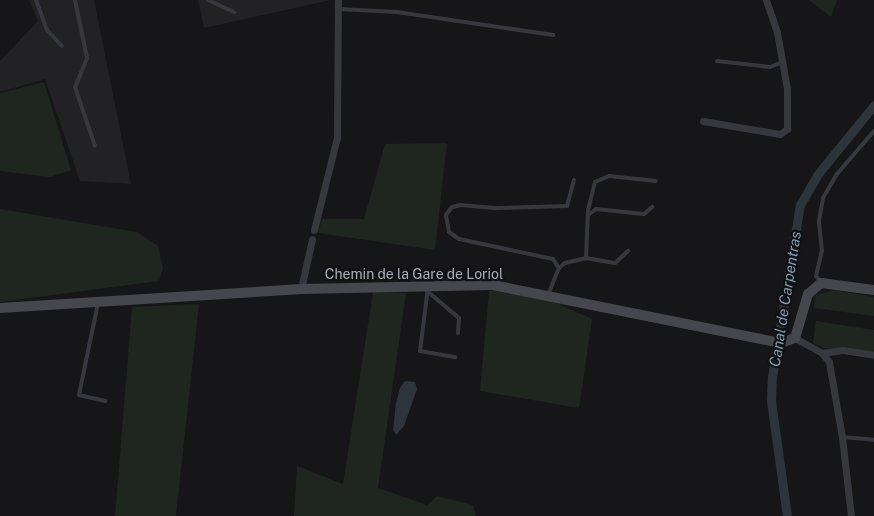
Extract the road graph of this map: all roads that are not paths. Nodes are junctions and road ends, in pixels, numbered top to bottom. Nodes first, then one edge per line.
1 (36, 0) edge
2 (75, 0) edge
3 (208, 0) edge
4 (338, 0) edge
5 (766, 0) edge
6 (338, 9) junction
7 (234, 12) dead end
8 (554, 35) dead end
9 (62, 46) dead end
10 (717, 61) dead end
11 (783, 62) junction
12 (703, 121) dead end
13 (874, 131) edge
14 (94, 146) dead end
15 (574, 180) dead end
16 (656, 181) dead end
17 (652, 207) dead end
18 (588, 215) junction
19 (314, 230) dead end
20 (312, 239) dead end
21 (628, 251) dead end
22 (586, 258) junction
23 (559, 268) junction
24 (820, 283) junction
25 (301, 289) junction
26 (427, 289) junction
27 (874, 290) edge
28 (548, 295) junction
29 (98, 303) junction
30 (0, 308) edge
31 (458, 333) dead end
32 (795, 338) junction
33 (822, 353) junction
34 (874, 355) edge
35 (455, 357) dead end
36 (105, 401) dead end
37 (842, 437) junction
38 (874, 440) edge
39 (851, 516) edge

1 - 9 lane
2 - 14 lane
3 - 7 lane
4 - 6 street
5 - 11 street
6 - 8 lane
6 - 19 street
10 - 11 lane
11 - 12 street
13 - 24 lane
15 - 23 lane
16 - 18 lane
17 - 18 lane
18 - 22 lane
20 - 25 street
21 - 22 lane
22 - 23 lane
23 - 28 lane
24 - 27 street
24 - 32 street
25 - 26 street, Chemin de la Gare de Loriol
25 - 29 street, Chemin de la Gare de Loriol
26 - 28 street, Chemin de la Gare de Loriol
26 - 31 lane
26 - 35 lane
28 - 32 street, Chemin de la Gare de Loriol
29 - 30 street, Chemin de la Gare de Loriol
29 - 36 lane
32 - 33 street
33 - 34 street
33 - 37 street
37 - 38 lane
37 - 39 street

